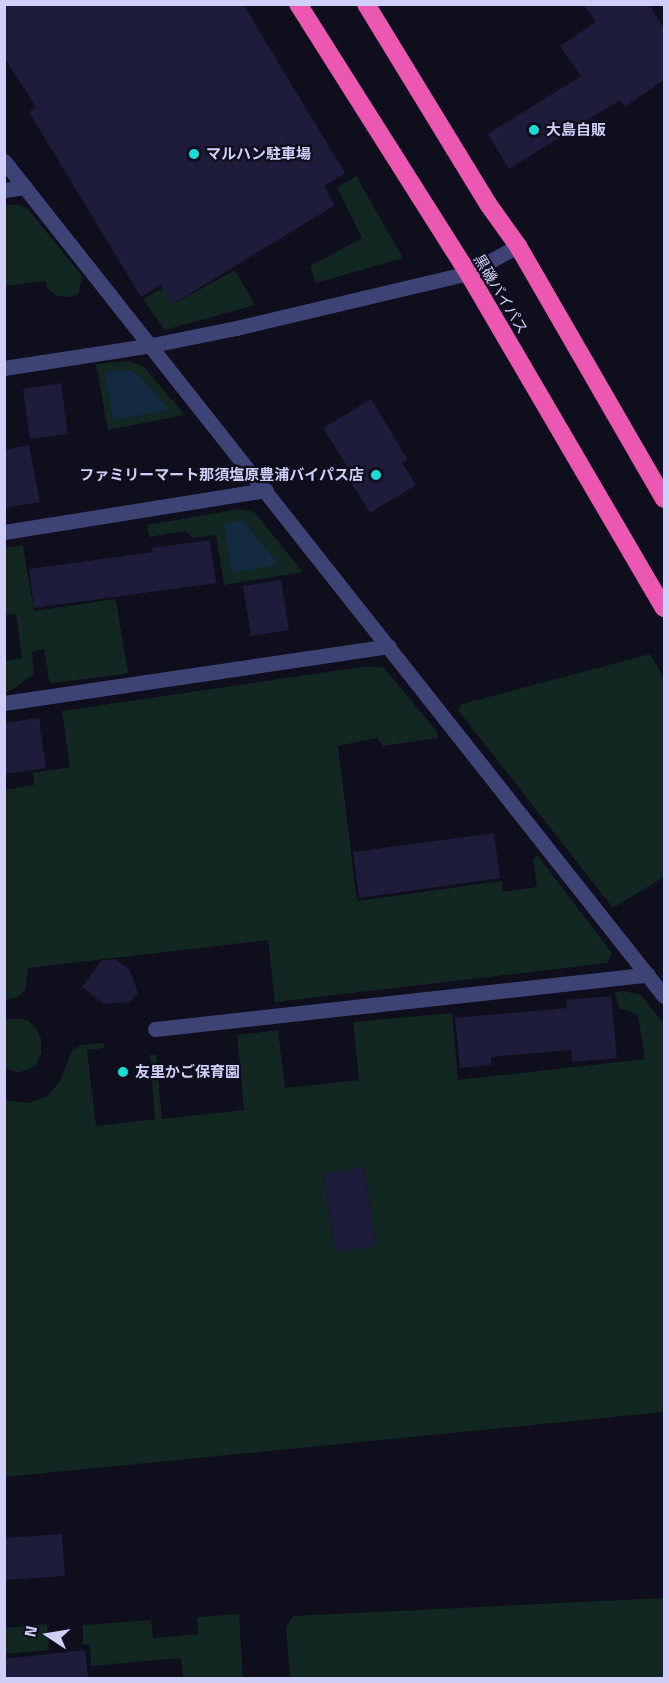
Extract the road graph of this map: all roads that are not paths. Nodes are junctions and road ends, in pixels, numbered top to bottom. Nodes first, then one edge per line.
1 (298, 4) edge
2 (366, 4) edge
3 (4, 161) edge
4 (25, 187) junction
5 (4, 190) edge
6 (518, 246) junction
7 (468, 273) junction
8 (152, 345) junction
9 (4, 368) edge
10 (267, 490) junction
11 (664, 500) edge
12 (4, 532) edge
13 (664, 608) edge
14 (389, 646) junction
15 (4, 703) edge
16 (648, 975) junction
17 (664, 996) edge
18 (155, 1029) dead end

1 - 7 highway, 黒磯バイパス
2 - 6 highway
3 - 4 street
4 - 5 street
4 - 8 street
6 - 7 street
6 - 11 highway
7 - 8 street
7 - 13 highway, 黒磯バイパス
8 - 9 street
8 - 10 street
10 - 12 street
10 - 14 street
14 - 15 street
14 - 16 street
16 - 17 street
16 - 18 street

